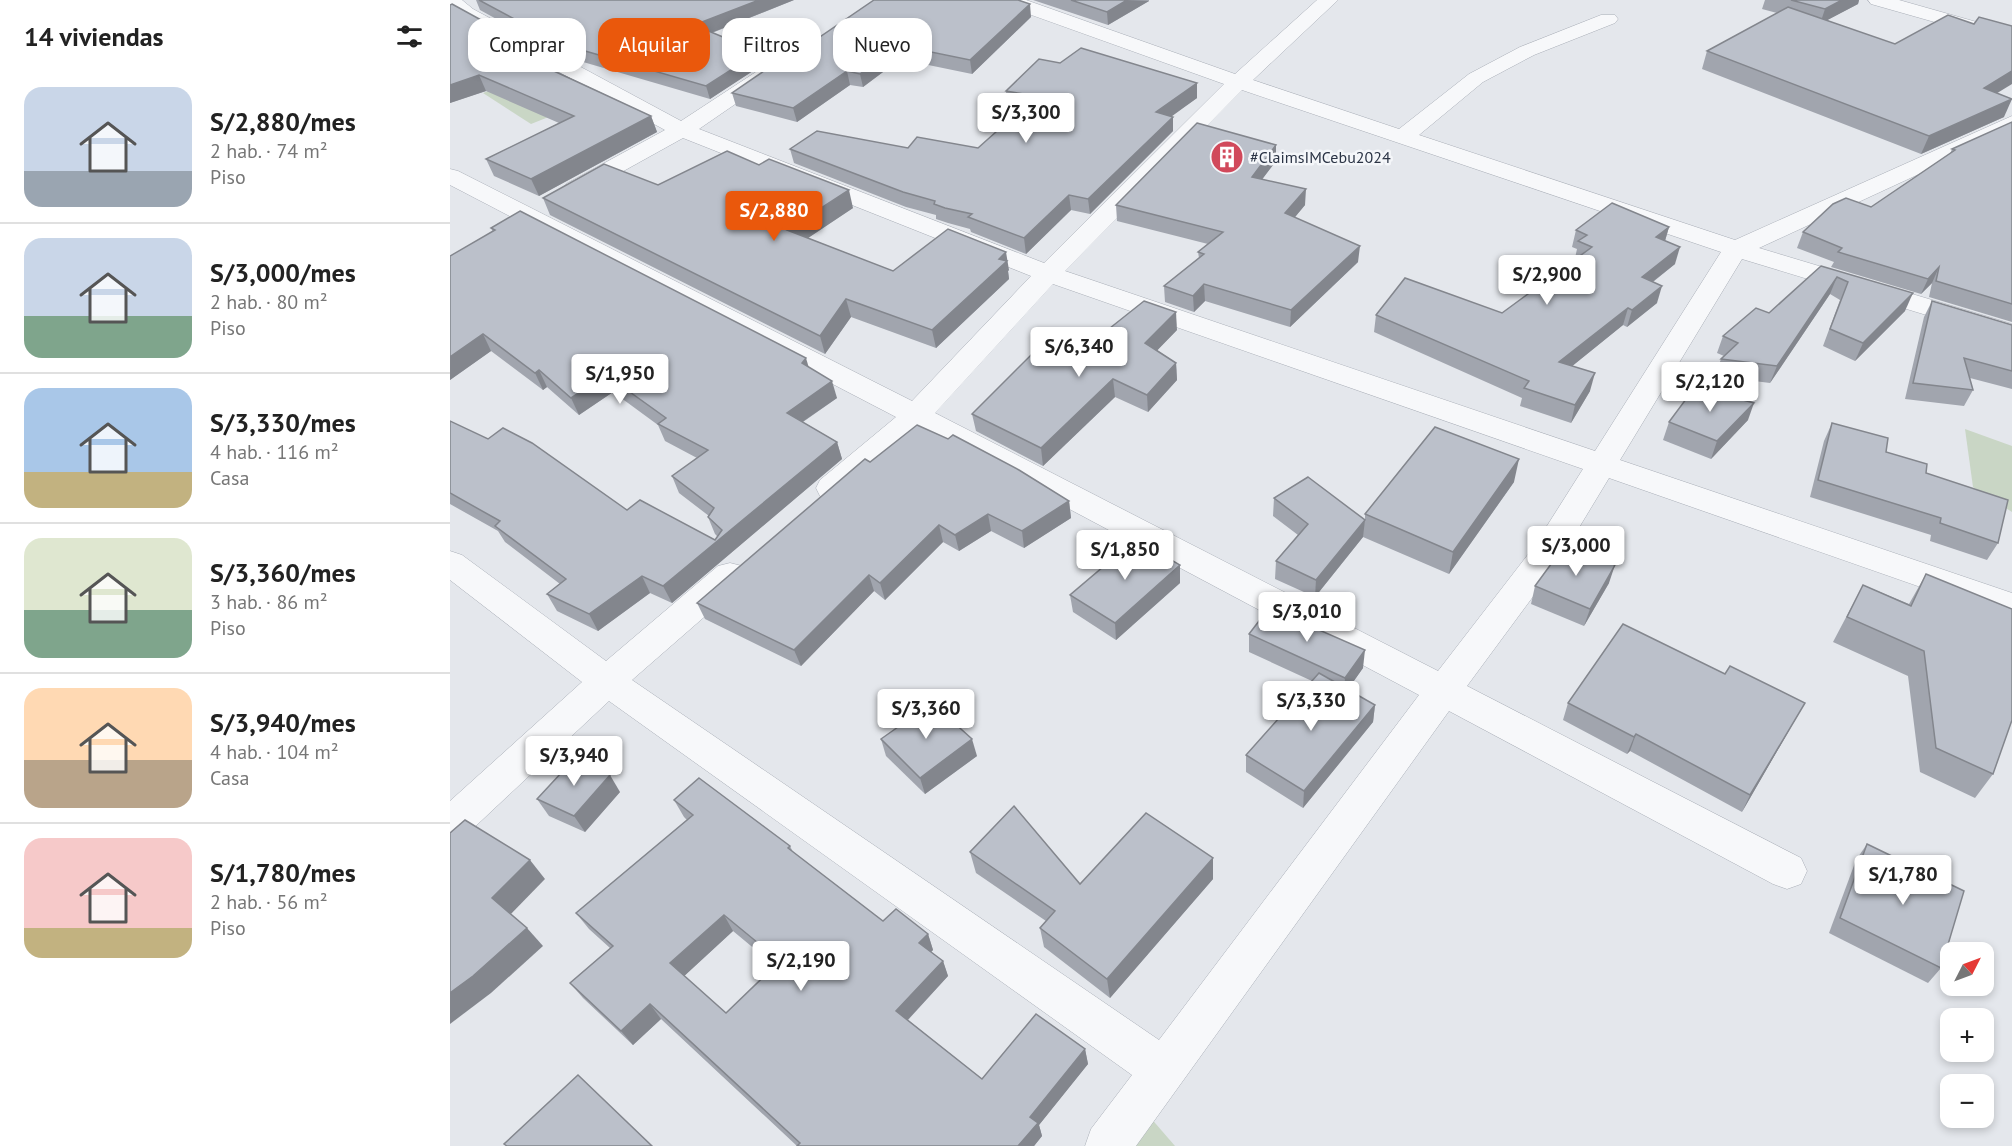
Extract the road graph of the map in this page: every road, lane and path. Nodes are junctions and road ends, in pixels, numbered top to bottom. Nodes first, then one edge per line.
1 (1008, 0) edge
2 (1328, 0) edge
3 (1878, 0) edge
4 (463, 9) edge
5 (1608, 19) dead end
6 (2012, 38) edge
7 (770, 72) edge
8 (1238, 82) junction
9 (2012, 123) edge
10 (682, 130) junction
11 (1403, 137) junction
12 (450, 176) edge
13 (518, 220) junction
14 (1736, 249) junction
15 (1048, 274) junction
16 (2012, 333) edge
17 (916, 415) junction
18 (1600, 465) junction
19 (810, 506) edge
20 (748, 560) edge
21 (450, 563) edge
22 (2012, 606) edge
23 (607, 681) junction
24 (1443, 691) junction
25 (450, 825) edge
26 (1787, 871) dead end
27 (1163, 1070) junction
28 (1108, 1146) edge

1 - 8 street
2 - 8 street
3 - 6 street
4 - 10 street
5 - 11 street
7 - 10 street
8 - 11 street
8 - 15 street
9 - 14 street
10 - 13 street
10 - 15 street
11 - 14 street
12 - 13 street
13 - 17 street
14 - 16 street
14 - 18 street
15 - 17 street
15 - 18 street
17 - 19 street
17 - 24 street
18 - 22 street
18 - 24 street
20 - 23 street
21 - 23 street
23 - 25 street
23 - 27 street
24 - 26 street
24 - 27 street
27 - 28 street

